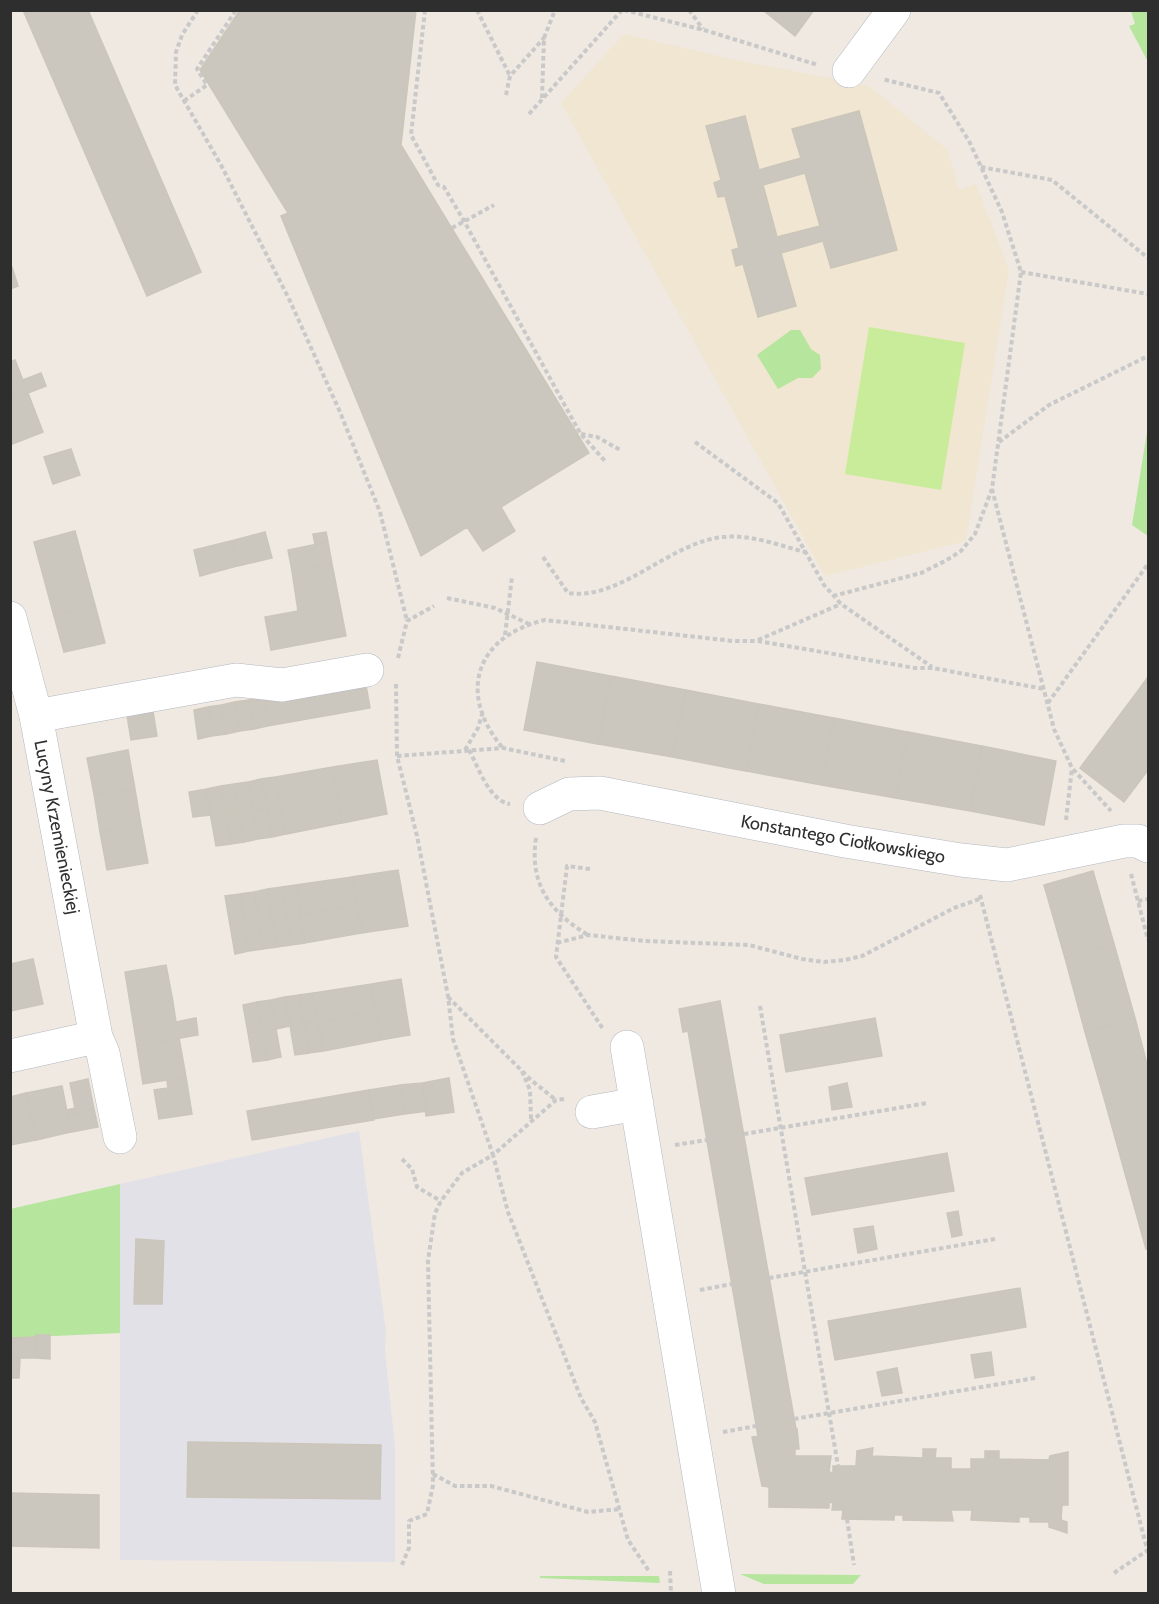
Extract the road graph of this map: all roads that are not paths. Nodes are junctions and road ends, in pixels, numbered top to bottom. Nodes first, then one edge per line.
1 (894, 10) edge
2 (831, 64) road end
3 (10, 618) edge
4 (381, 668) road end
5 (36, 716) junction
6 (540, 808) dead end
7 (1139, 859) edge
8 (96, 1037) junction
9 (627, 1047) road end
10 (10, 1056) edge
11 (637, 1104) junction
12 (592, 1112) dead end
13 (120, 1137) dead end
14 (719, 1593) edge

1 - 2 street
3 - 5 street, Lucyny Krzemienieckiej
4 - 5 street
5 - 8 street, Lucyny Krzemienieckiej
6 - 7 street, Konstantego Ciołkowskiego
8 - 10 street
8 - 13 street, Lucyny Krzemienieckiej
9 - 11 street
11 - 12 street
11 - 14 street

